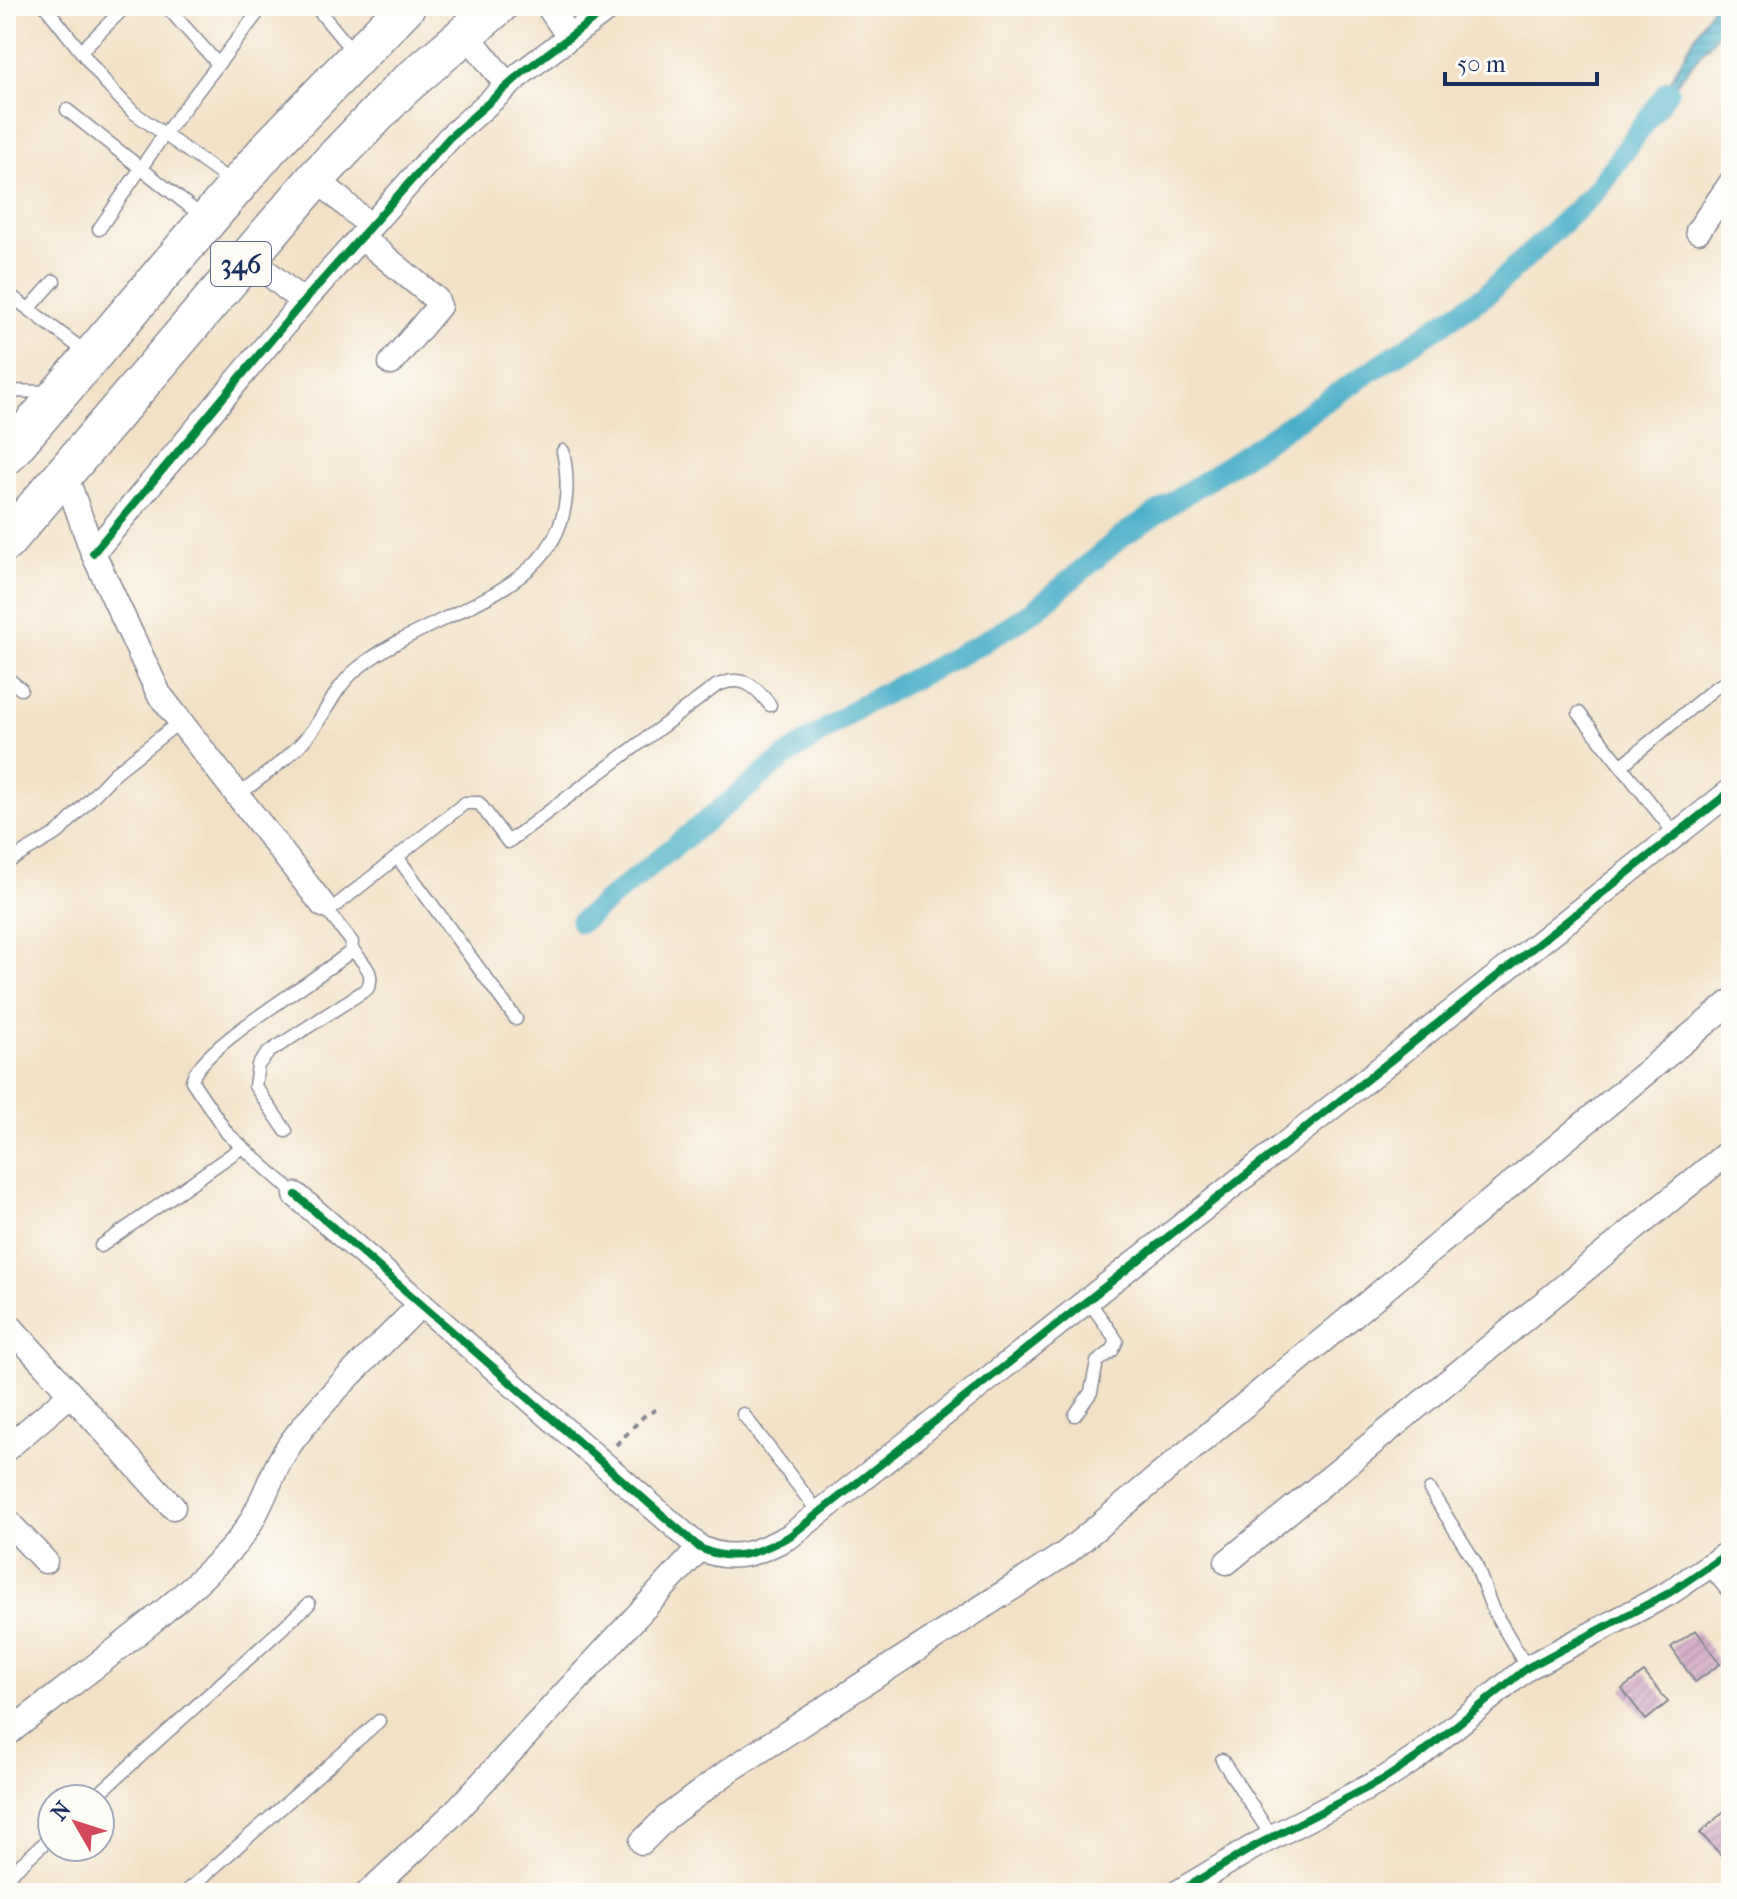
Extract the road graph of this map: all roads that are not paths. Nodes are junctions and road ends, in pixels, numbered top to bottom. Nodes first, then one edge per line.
1 (45, 6) edge
2 (126, 6) edge
3 (166, 6) edge
4 (263, 6) edge
5 (315, 6) edge
6 (406, 6) edge
7 (498, 6) edge
8 (548, 6) edge
9 (611, 6) edge
10 (465, 32) junction
11 (569, 37) junction
12 (81, 51) junction
13 (356, 55) junction
14 (218, 64) junction
15 (507, 85) junction
16 (67, 110) dead end
17 (163, 136) junction
18 (142, 167) junction
19 (316, 178) junction
20 (1731, 183) edge
21 (236, 185) junction
22 (206, 219) junction
23 (99, 229) dead end
24 (365, 231) junction
25 (1698, 231) dead end
26 (248, 256) junction
27 (54, 281) dead end
28 (6, 292) edge
29 (303, 302) junction
30 (29, 309) junction
31 (90, 355) junction
32 (391, 363) dead end
33 (6, 391) edge
34 (59, 392) junction
35 (563, 451) dead end
36 (6, 456) edge
37 (64, 471) junction
38 (6, 542) edge
39 (93, 553) junction
40 (6, 677) edge
41 (1731, 684) edge
42 (21, 689) dead end
43 (770, 705) dead end
44 (1579, 713) dead end
45 (178, 723) junction
46 (1621, 766) junction
47 (1731, 791) edge
48 (236, 797) junction
49 (1676, 835) junction
50 (398, 858) junction
51 (6, 863) edge
52 (326, 909) junction
53 (352, 949) junction
54 (1731, 1002) edge
55 (516, 1019) dead end
56 (286, 1131) dead end
57 (241, 1148) junction
58 (1731, 1150) edge
59 (296, 1195) joint
60 (101, 1246) dead end
61 (1088, 1300) junction
62 (421, 1304) junction
63 (6, 1322) edge
64 (71, 1394) junction
65 (743, 1414) dead end
66 (1075, 1415) dead end
67 (6, 1449) edge
68 (1430, 1490) dead end
69 (173, 1507) dead end
70 (819, 1513) junction
71 (6, 1520) edge
72 (700, 1548) junction
73 (1722, 1557) edge
74 (45, 1561) dead end
75 (1227, 1562) dead end
76 (1731, 1586) edge
77 (309, 1604) dead end
78 (1527, 1668) junction
79 (379, 1721) dead end
80 (6, 1735) edge
81 (1222, 1760) dead end
82 (111, 1783) edge
83 (1272, 1837) junction
84 (642, 1842) dead end
85 (36, 1851) edge
86 (6, 1878) edge
87 (185, 1893) edge
88 (368, 1893) edge
89 (1177, 1893) edge

1 - 12 lane
2 - 12 lane
3 - 14 lane
4 - 14 lane
5 - 13 lane
6 - 13 main road, 346
7 - 10 main road, 346
8 - 11 street
9 - 11 street
10 - 15 street
10 - 19 main road, 346
11 - 15 street
12 - 17 lane
13 - 21 main road, 346
14 - 17 lane
15 - 24 street
16 - 18 lane
17 - 18 lane
17 - 21 lane
18 - 22 lane
18 - 23 lane
19 - 24 street
19 - 26 main road, 346
20 - 25 street
21 - 22 main road, 346
22 - 31 main road, 346
24 - 29 street
24 - 32 street
26 - 29 street
26 - 37 main road, 346
27 - 30 lane
28 - 30 lane
29 - 39 street
30 - 31 lane
31 - 34 main road, 346
33 - 34 lane
34 - 36 main road, 346
35 - 48 lane
37 - 38 main road, 346
37 - 39 street
39 - 45 street
40 - 42 lane
41 - 46 lane
43 - 50 lane
44 - 46 lane
45 - 48 street
45 - 51 lane
46 - 49 lane
47 - 49 street
48 - 52 street
49 - 61 street
50 - 52 lane
50 - 55 lane
52 - 53 lane
53 - 56 lane
53 - 57 lane
54 - 84 street
57 - 59 lane
57 - 60 lane
58 - 75 street
59 - 62 street
61 - 66 lane
61 - 70 street
62 - 72 street
62 - 80 street
63 - 64 street
64 - 67 street
64 - 69 street
65 - 70 lane
68 - 78 lane
70 - 72 street
71 - 74 street
72 - 88 street
73 - 76 street
73 - 78 street
77 - 82 lane
78 - 83 street
79 - 87 lane
81 - 83 lane
83 - 89 street
85 - 86 lane

